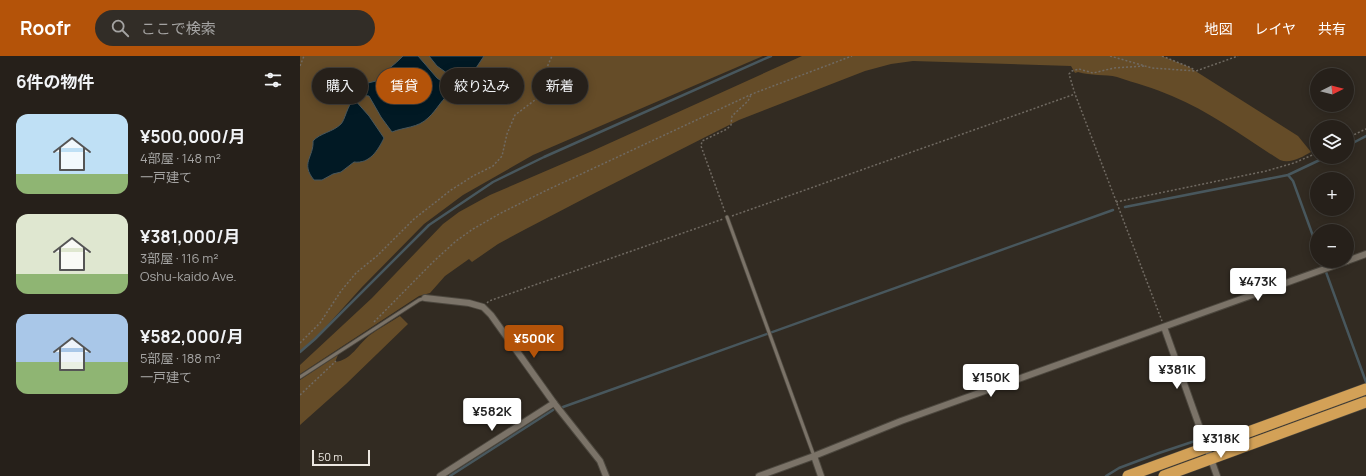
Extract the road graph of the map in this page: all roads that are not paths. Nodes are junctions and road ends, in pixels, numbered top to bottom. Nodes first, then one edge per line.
1 (727, 217) road end
2 (1366, 254) edge
3 (1354, 258) edge
4 (1328, 268) edge
5 (425, 298) joint
6 (1164, 327) junction
7 (300, 377) edge
8 (1366, 389) edge
9 (1366, 402) edge
10 (554, 403) junction
11 (1207, 447) junction
12 (814, 456) junction
13 (1211, 459) junction
14 (440, 476) edge
15 (606, 476) edge
16 (759, 476) edge
17 (820, 476) edge
18 (1128, 476) edge
19 (1164, 476) edge
20 (1217, 476) edge

1 - 12 lane
2 - 3 street
4 - 6 street
5 - 7 lane
5 - 10 street
6 - 11 street
6 - 12 street
8 - 11 highway
9 - 13 highway
10 - 14 street
10 - 15 street
11 - 13 street
11 - 18 highway
12 - 16 street
12 - 17 street
13 - 19 highway
13 - 20 street

